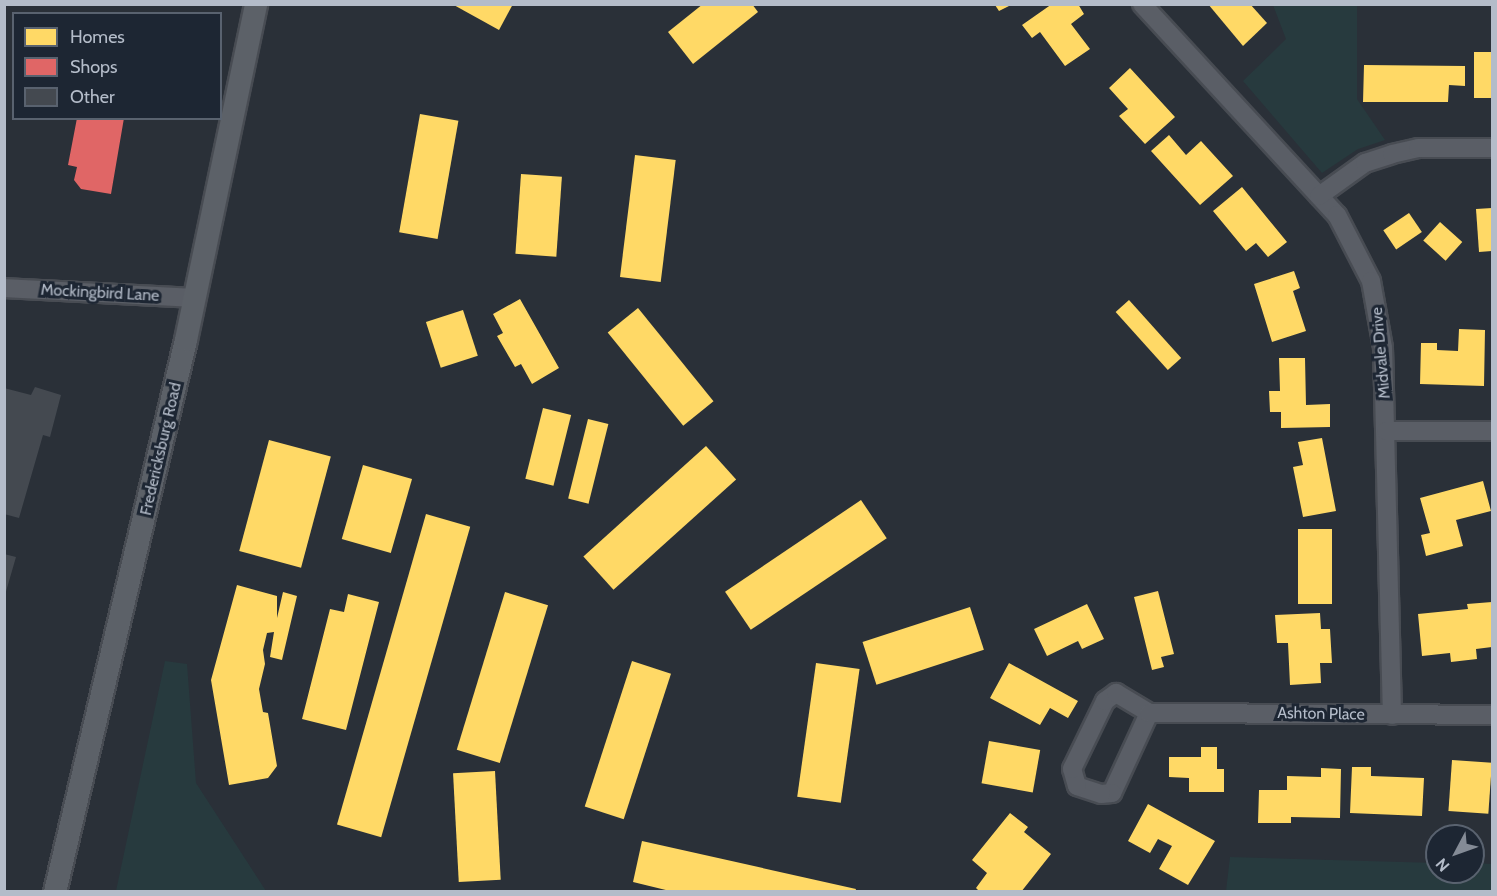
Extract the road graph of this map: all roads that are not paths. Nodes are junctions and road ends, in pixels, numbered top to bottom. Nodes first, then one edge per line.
1 (256, 4) edge
2 (1142, 4) edge
3 (1492, 148) edge
4 (1319, 196) junction
5 (4, 288) edge
6 (196, 298) junction
7 (1386, 431) junction
8 (1492, 431) edge
9 (1149, 712) junction
10 (1392, 715) junction
11 (1492, 715) edge
12 (55, 891) edge

1 - 6 main road, Fredericksburg Road
2 - 4 street, Midvale Drive
3 - 4 street
4 - 7 street, Midvale Drive
5 - 6 street, Mockingbird Lane
6 - 12 main road, Fredericksburg Road
7 - 8 street
7 - 10 street, Midvale Drive
9 - 9 street
9 - 10 street, Ashton Place
10 - 11 street, Ashton Place

